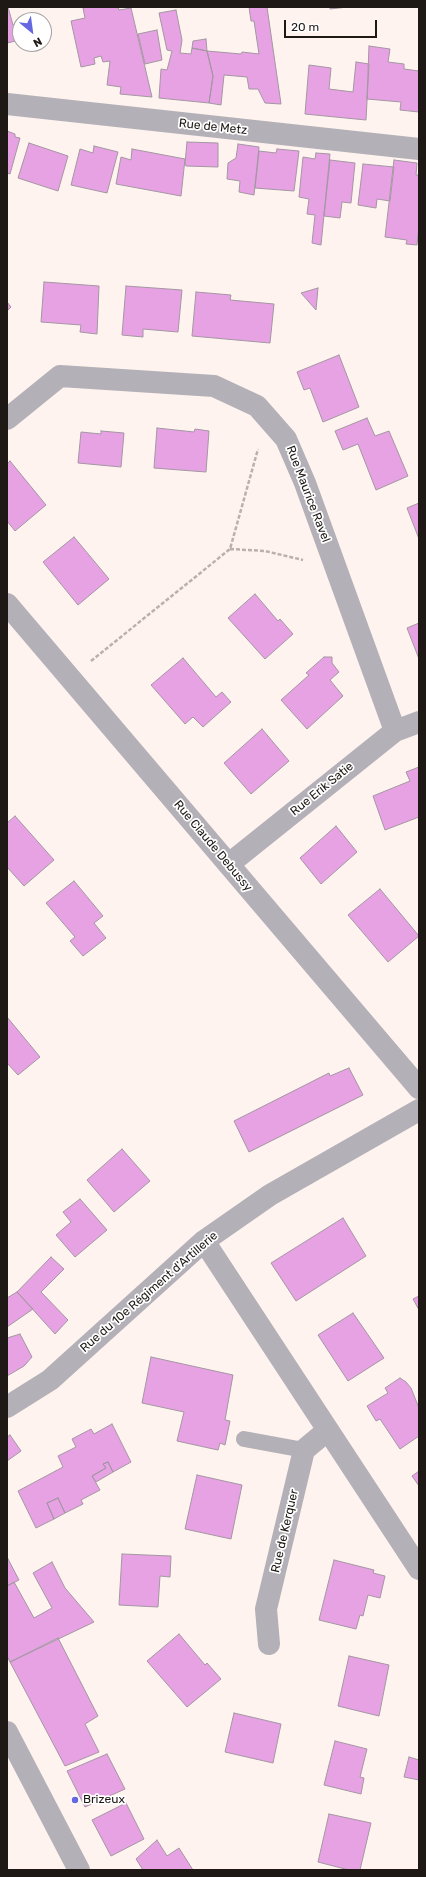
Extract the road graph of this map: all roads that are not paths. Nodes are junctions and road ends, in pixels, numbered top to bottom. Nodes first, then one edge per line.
1 (7, 104) edge
2 (419, 148) edge
3 (7, 419) edge
4 (7, 604) edge
5 (419, 722) edge
6 (395, 731) junction
7 (228, 864) junction
8 (419, 1088) edge
9 (419, 1110) edge
10 (204, 1242) junction
11 (7, 1407) edge
12 (328, 1430) junction
13 (244, 1439) dead end
14 (304, 1450) junction
15 (419, 1569) edge
16 (269, 1644) dead end
17 (7, 1732) edge
18 (79, 1870) edge

1 - 2 street, Rue de Metz
3 - 6 street, Rue Maurice Ravel
4 - 7 street, Rue Claude Debussy
5 - 6 street, Rue Erik Satie
6 - 7 street, Rue Erik Satie
7 - 8 street, Rue Claude Debussy
9 - 10 street, Rue du 10e Régiment d'Artillerie
10 - 11 street, Rue du 10e Régiment d'Artillerie
10 - 12 street
12 - 14 street
12 - 15 street
13 - 14 lane
14 - 16 street, Rue de Kerquer
17 - 18 street

